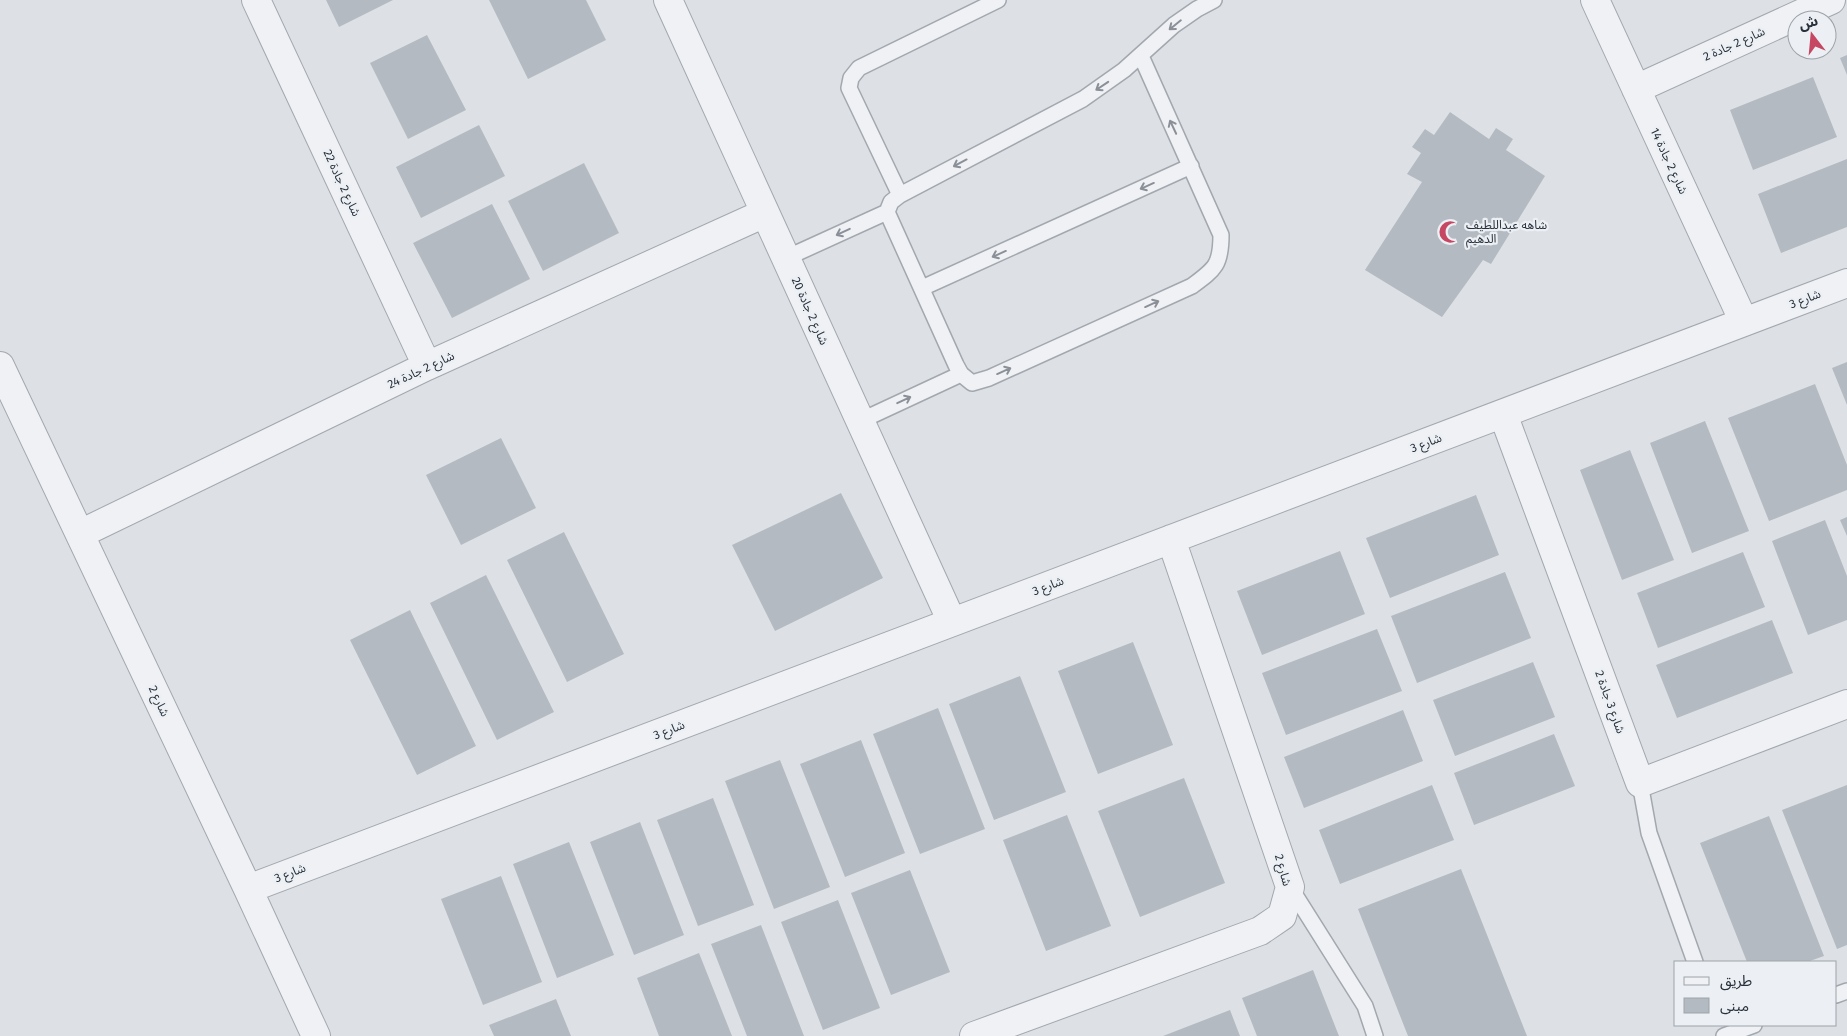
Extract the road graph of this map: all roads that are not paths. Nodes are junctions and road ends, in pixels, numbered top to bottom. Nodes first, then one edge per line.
1 (256, 0) edge
2 (668, 0) edge
3 (998, 0) edge
4 (1214, 0) edge
5 (1595, 0) edge
6 (1832, 0) edge
7 (1141, 56) junction
8 (1636, 89) junction
9 (1191, 166) junction
10 (900, 195) junction
11 (887, 212) junction
12 (765, 213) junction
13 (786, 258) junction
14 (1847, 283) edge
15 (922, 288) junction
16 (1744, 322) junction
17 (0, 366) edge
18 (427, 366) junction
19 (961, 374) junction
20 (1503, 414) junction
21 (860, 421) junction
22 (80, 534) junction
23 (1171, 539) junction
24 (952, 622) junction
25 (1847, 704) edge
26 (1640, 783) junction
27 (1290, 887) junction
28 (248, 889) junction
29 (1695, 961) edge
30 (1751, 1026) edge
31 (316, 1036) edge
32 (974, 1036) edge
33 (1375, 1036) edge
34 (1722, 1036) edge

1 - 18 street, شارع 2 جادة 22
2 - 12 street, شارع 2 جادة 20
3 - 10 lane
4 -> 7 lane
5 - 8 street, شارع 2 جادة 14
6 - 8 street, شارع 2 جادة 2
9 -> 7 lane
7 -> 10 lane
8 - 16 street, شارع 2 جادة 14
9 -> 15 lane
19 -> 9 lane
10 - 11 lane
11 -> 13 lane
11 - 15 lane
12 - 13 street, شارع 2 جادة 20
12 - 18 street, شارع 2 جادة 24
13 - 21 street, شارع 2 جادة 20
14 - 16 street, شارع 3
15 - 19 lane
16 - 20 street, شارع 3
17 - 22 street, شارع 2
18 - 22 street, شارع 2 جادة 24
21 -> 19 lane
20 - 23 street, شارع 3
20 - 26 street, شارع 3 جادة 2
21 - 24 street, شارع 2 جادة 20
22 - 28 street, شارع 2
23 - 24 street, شارع 3
23 - 27 street, شارع 2
24 - 28 street, شارع 3
25 - 26 street
26 - 29 lane
27 - 32 street, شارع 2
27 - 33 lane
28 - 31 street, شارع 2
30 - 34 lane

